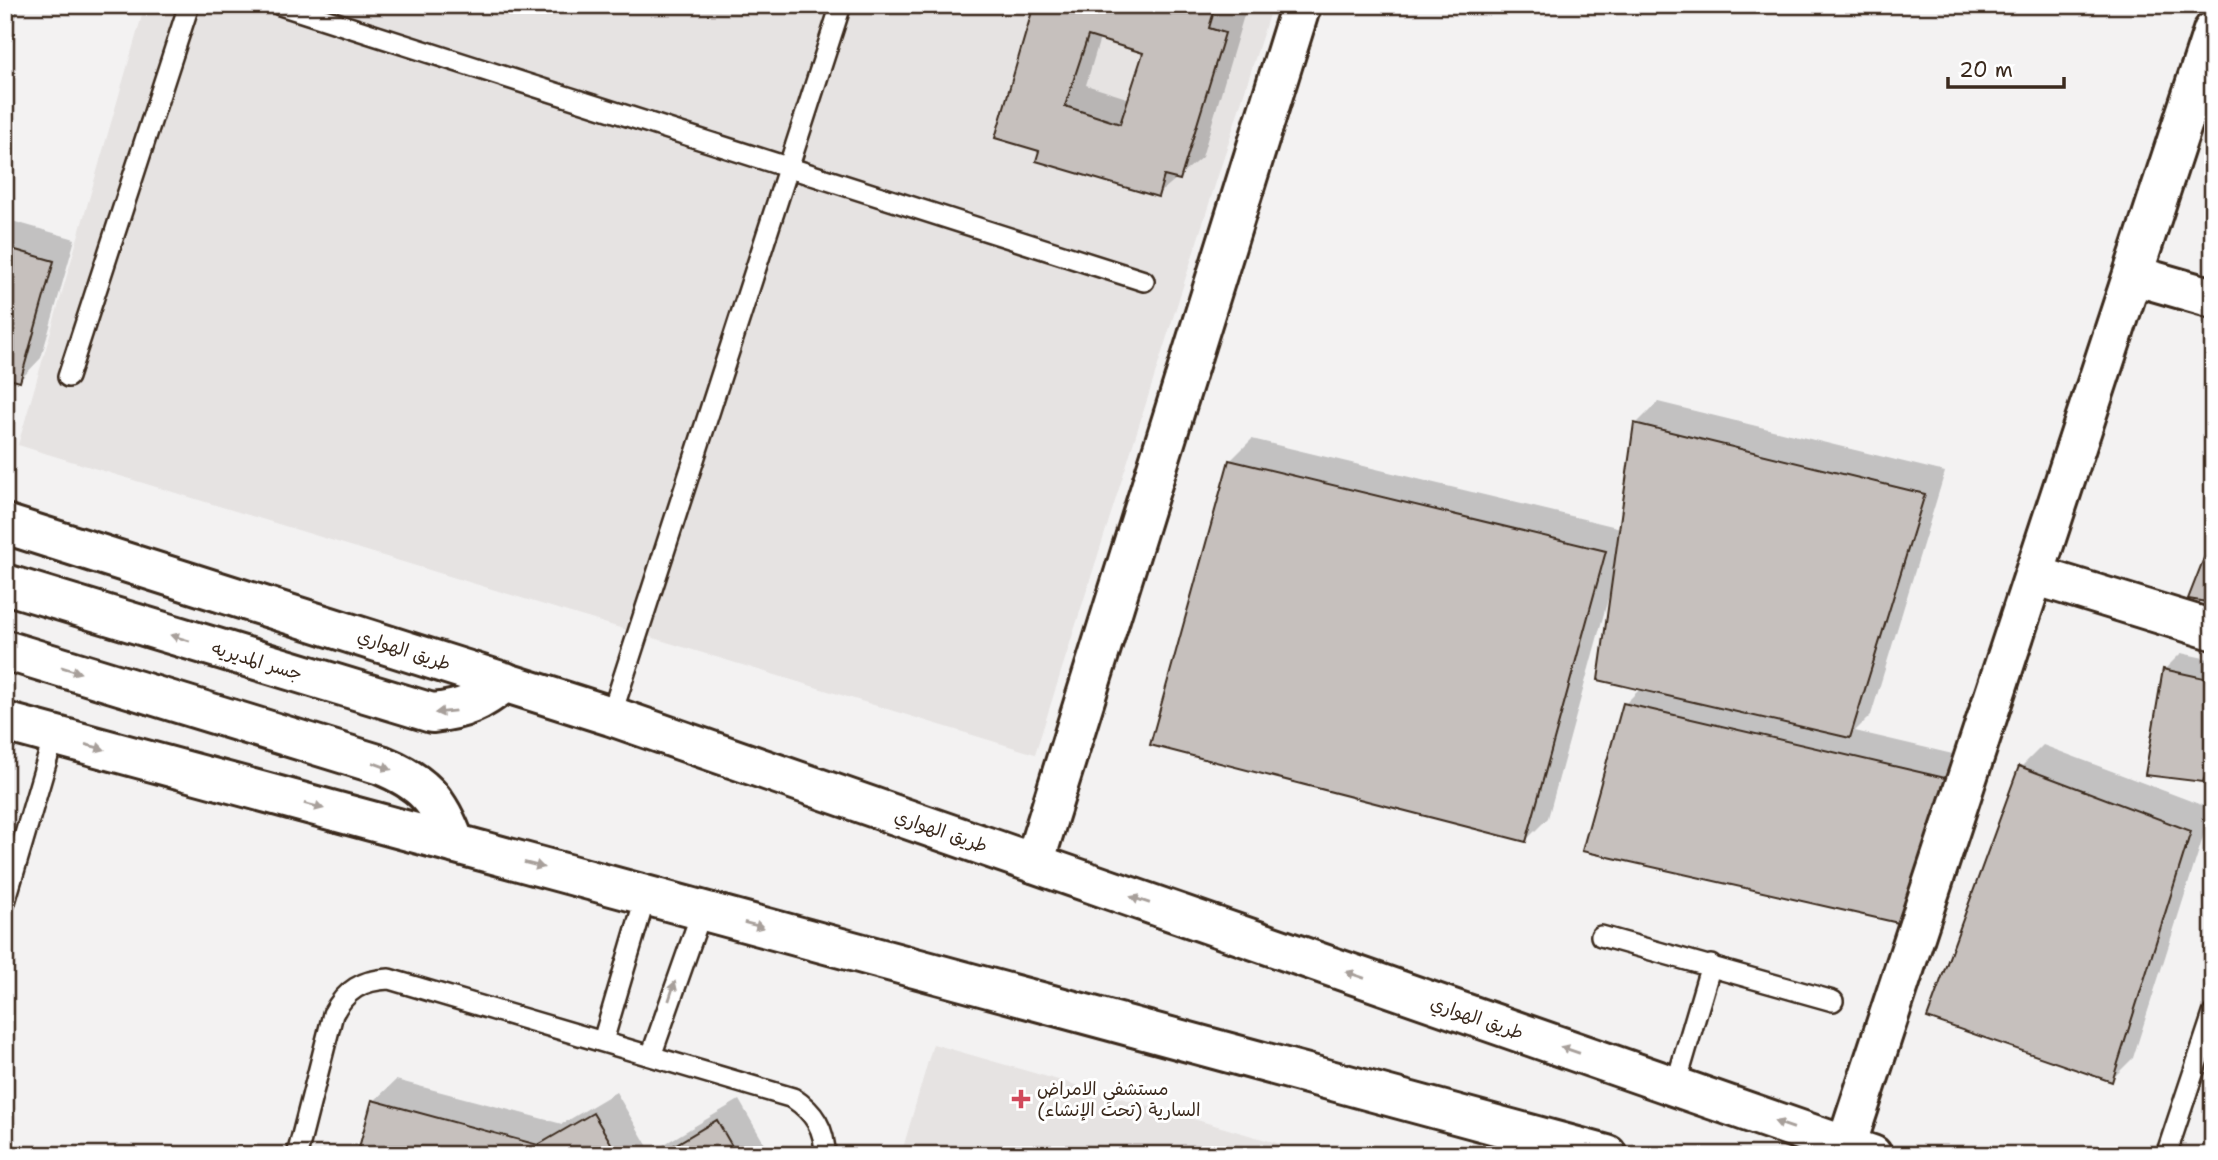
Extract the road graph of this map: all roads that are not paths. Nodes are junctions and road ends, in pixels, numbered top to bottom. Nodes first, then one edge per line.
1 (189, 5) edge
2 (280, 5) edge
3 (841, 5) edge
4 (1301, 5) edge
5 (2213, 31) edge
6 (787, 167) junction
7 (2133, 275) junction
8 (1144, 281) dead end
9 (2213, 298) edge
10 (68, 377) dead end
11 (5, 524) edge
12 (2034, 575) junction
13 (5, 584) edge
14 (2213, 630) edge
15 (5, 650) edge
16 (505, 682) junction
17 (611, 716) junction
18 (5, 722) edge
19 (54, 736) junction
20 (454, 844) junction
21 (1034, 863) junction
22 (646, 895) junction
23 (5, 902) edge
24 (702, 911) junction
25 (1601, 936) dead end
26 (1711, 965) junction
27 (1833, 1000) dead end
28 (2213, 1014) edge
29 (603, 1041) junction
30 (651, 1056) junction
31 (1675, 1087) junction
32 (1859, 1150) edge
33 (297, 1155) edge
34 (825, 1155) edge
35 (1607, 1155) edge
36 (2165, 1155) edge

1 - 10 lane
2 - 6 lane
3 - 6 lane
4 - 21 main road
5 - 7 main road
6 - 8 lane
6 - 17 lane
7 - 9 main road
7 - 12 main road
11 - 16 main road, طريق الهواري
12 - 14 main road
12 - 32 main road
16 -> 13 main road, جسر المديريه
15 -> 20 main road
16 - 17 main road, طريق الهواري
17 - 21 main road, طريق الهواري
18 - 19 main road
19 -> 20 main road
19 - 23 lane
20 -> 22 main road
31 -> 21 main road, طريق الهواري
22 - 24 main road
22 - 29 lane
30 -> 24 lane
24 -> 35 main road
25 - 26 lane
26 - 27 lane
26 - 31 lane
28 - 36 lane
29 - 30 lane
29 - 33 lane
30 - 34 lane
32 -> 31 main road, طريق الهواري

